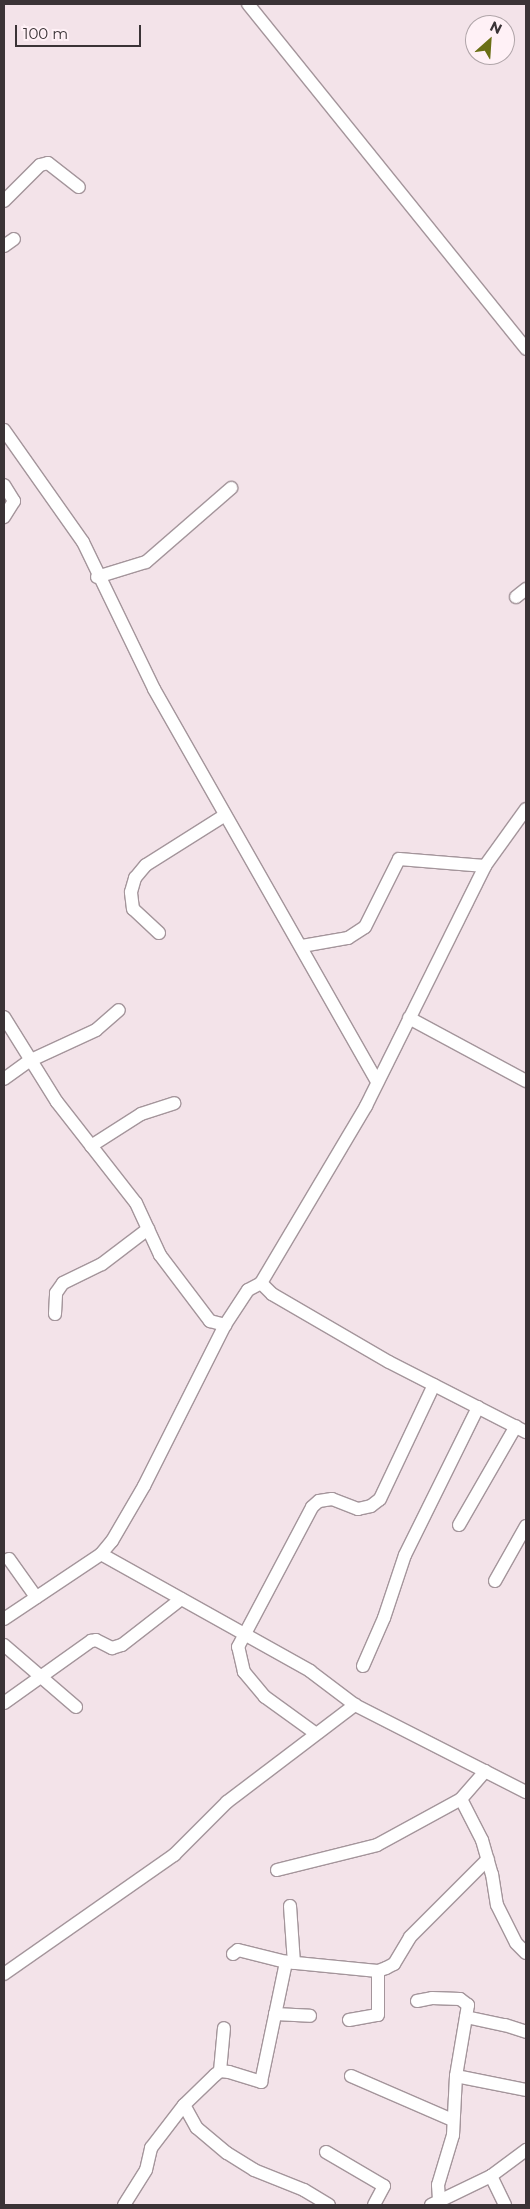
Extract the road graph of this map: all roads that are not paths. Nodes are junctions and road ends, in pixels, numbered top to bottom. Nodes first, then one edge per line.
1 (248, 4) edge
2 (79, 187) dead end
3 (4, 201) edge
4 (526, 347) edge
5 (5, 435) edge
6 (4, 485) edge
7 (231, 488) dead end
8 (4, 517) edge
9 (97, 578) junction
10 (526, 809) edge
11 (225, 815) junction
12 (485, 866) junction
13 (159, 933) dead end
14 (302, 946) junction
15 (119, 1010) dead end
16 (4, 1017) edge
17 (408, 1018) junction
18 (29, 1061) junction
19 (4, 1079) edge
20 (376, 1080) junction
21 (526, 1081) edge
22 (174, 1103) dead end
23 (91, 1146) junction
24 (148, 1228) junction
25 (260, 1282) junction
26 (55, 1314) dead end
27 (225, 1325) junction
28 (434, 1385) junction
29 (478, 1407) junction
30 (521, 1429) edge
31 (459, 1524) dead end
32 (526, 1526) edge
33 (100, 1554) junction
34 (9, 1559) dead end
35 (495, 1582) dead end
36 (36, 1597) junction
37 (181, 1599) junction
38 (4, 1619) edge
39 (245, 1636) junction
40 (4, 1645) edge
41 (363, 1666) dead end
42 (42, 1676) junction
43 (4, 1703) edge
44 (355, 1705) junction
45 (76, 1706) dead end
46 (315, 1733) junction
47 (485, 1771) junction
48 (526, 1792) edge
49 (461, 1799) junction
50 (488, 1859) junction
51 (277, 1870) dead end
52 (290, 1906) dead end
53 (526, 1953) edge
54 (233, 1954) dead end
55 (290, 1963) junction
56 (378, 1971) junction
57 (4, 1974) edge
58 (418, 2001) dead end
59 (275, 2014) junction
60 (310, 2016) dead end
61 (466, 2017) junction
62 (349, 2020) dead end
63 (224, 2028) dead end
64 (526, 2032) edge
65 (220, 2070) junction
66 (351, 2076) dead end
67 (456, 2076) junction
68 (526, 2090) edge
69 (184, 2105) junction
70 (452, 2120) junction
71 (526, 2150) edge
72 (326, 2152) dead end
73 (491, 2176) junction
74 (435, 2203) edge
75 (124, 2205) edge
76 (329, 2205) edge
77 (374, 2205) edge
78 (505, 2205) edge

1 - 4 street
2 - 3 street
5 - 9 street
6 - 8 street
7 - 9 street
9 - 11 street
10 - 12 street
11 - 13 street
11 - 14 street
12 - 14 street
12 - 17 street
14 - 20 street
15 - 18 street
16 - 18 street
17 - 20 street
17 - 21 street
18 - 19 street
18 - 23 street
20 - 25 street
22 - 23 street
23 - 24 street
24 - 26 street
24 - 27 street
25 - 27 street
25 - 28 street
27 - 33 street
28 - 29 street
28 - 39 street
29 - 30 street
29 - 41 street
30 - 31 street
32 - 35 street
33 - 36 street
33 - 37 street
34 - 36 street
36 - 38 street
37 - 39 street
37 - 42 street
39 - 44 street
39 - 46 street
40 - 42 street
42 - 43 street
42 - 45 street
44 - 46 street
44 - 47 street
46 - 57 street
47 - 48 street
47 - 49 street
49 - 50 street
49 - 51 street
50 - 53 street
50 - 56 street
52 - 55 street
54 - 55 street
55 - 56 street
55 - 59 street
56 - 62 street
58 - 61 street
59 - 60 street
59 - 65 street
61 - 64 street
61 - 67 street
63 - 65 street
65 - 69 street
66 - 70 street
67 - 68 street
67 - 70 street
69 - 75 street
69 - 76 street
70 - 74 street
71 - 73 street
72 - 77 street
73 - 74 street
73 - 78 street

